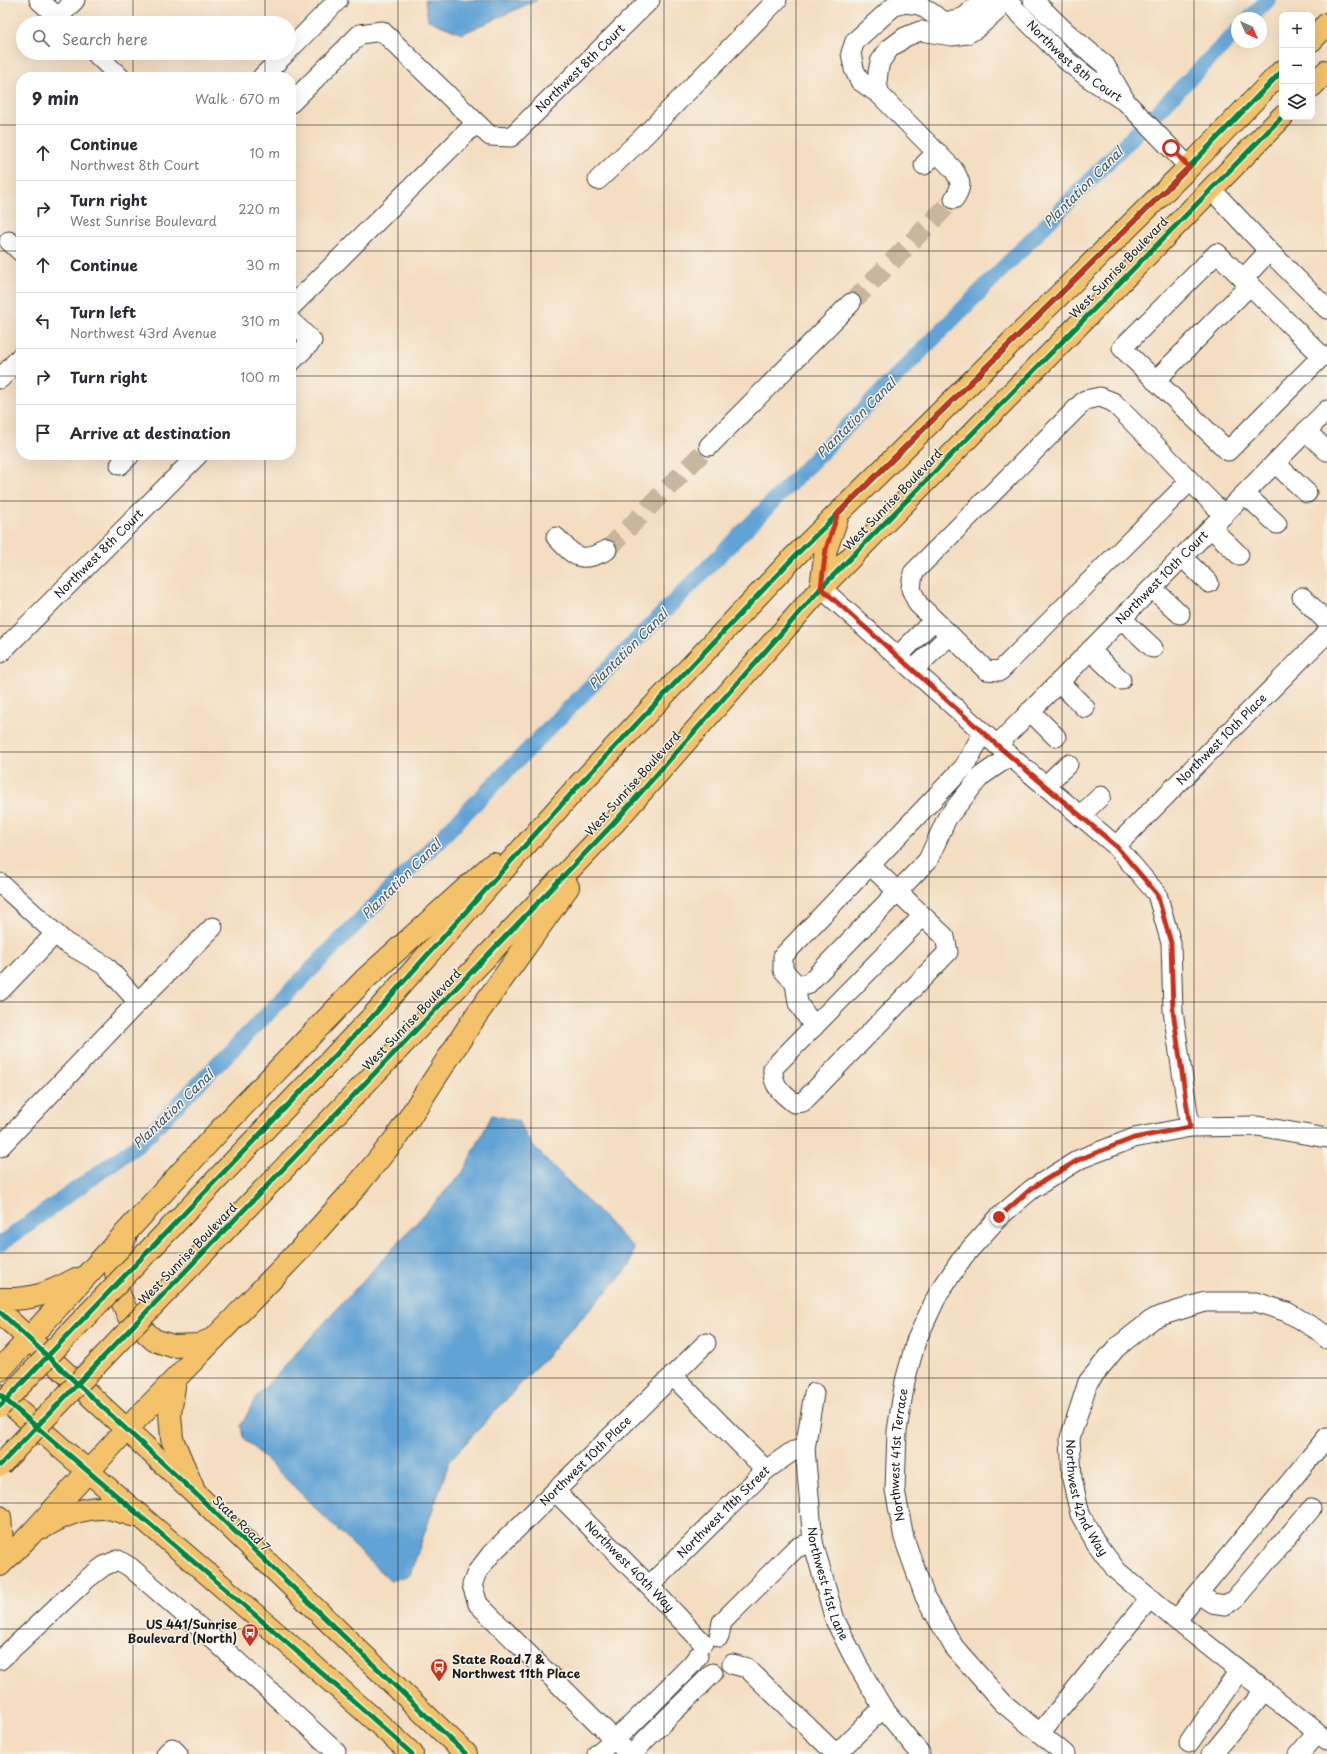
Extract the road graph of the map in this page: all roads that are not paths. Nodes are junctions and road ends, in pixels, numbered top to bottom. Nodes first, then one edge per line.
1 (39, 0) edge
2 (75, 0) edge
3 (338, 0) edge
4 (650, 0) edge
5 (777, 0) edge
6 (996, 0) edge
7 (1033, 0) edge
8 (57, 16) edge
9 (64, 16) edge
10 (1327, 24) edge
11 (864, 34) junction
12 (1315, 37) edge
13 (296, 43) edge
14 (885, 54) junction
15 (102, 60) edge
16 (279, 60) edge
17 (1327, 71) edge
18 (115, 72) edge
19 (267, 72) edge
20 (1279, 74) edge
21 (1314, 84) edge
22 (880, 95) junction
23 (296, 98) edge
24 (1127, 102) junction
25 (1279, 120) edge
26 (476, 123) junction
27 (1220, 135) junction
28 (1189, 167) junction
29 (598, 180) dead end
30 (1211, 189) junction
31 (954, 199) tunnel mouth
32 (1188, 212) junction
33 (1269, 251) junction
34 (1246, 282) junction
35 (296, 302) edge
36 (851, 303) tunnel mouth
37 (1327, 309) edge
38 (296, 326) edge
39 (1324, 353) edge
40 (0, 356) edge
41 (16, 356) edge
42 (296, 357) edge
43 (16, 361) edge
44 (0, 379) edge
45 (1155, 381) junction
46 (1327, 410) edge
47 (1306, 432) junction
48 (710, 446) tunnel mouth
49 (1327, 451) edge
50 (193, 460) edge
51 (1275, 463) junction
52 (1190, 481) junction
53 (1307, 493) dead end
54 (1245, 494) junction
55 (838, 513) junction
56 (1218, 522) junction
57 (1277, 524) dead end
58 (556, 537) dead end
59 (607, 550) tunnel mouth
60 (1239, 555) dead end
61 (1182, 557) junction
62 (1210, 583) dead end
63 (821, 588) junction
64 (1152, 588) junction
65 (1302, 597) dead end
66 (1180, 614) dead end
67 (1122, 619) junction
68 (934, 620) junction
69 (1327, 622) edge
70 (1327, 633) edge
71 (950, 635) junction
72 (1153, 648) dead end
73 (1090, 650) junction
74 (0, 652) edge
75 (898, 656) junction
76 (913, 670) junction
77 (1121, 680) dead end
78 (1059, 682) junction
79 (1085, 708) dead end
80 (1030, 711) junction
81 (983, 732) junction
82 (1056, 737) dead end
83 (1004, 751) junction
84 (1068, 764) dead end
85 (580, 785) junction
86 (1045, 786) junction
87 (1101, 796) dead end
88 (930, 803) junction
89 (1080, 816) junction
90 (947, 818) junction
91 (613, 824) junction
92 (1116, 846) junction
93 (870, 865) junction
94 (898, 892) junction
95 (3, 893) edge
96 (923, 916) junction
97 (213, 927) dead end
98 (55, 934) junction
99 (795, 983) junction
100 (0, 990) edge
101 (138, 1002) junction
102 (814, 1027) junction
103 (1190, 1127) junction
104 (1327, 1138) edge
105 (0, 1148) edge
106 (129, 1229) junction
107 (89, 1272) junction
108 (0, 1299) edge
109 (0, 1312) edge
110 (215, 1338) junction
111 (30, 1339) junction
112 (1327, 1339) edge
113 (706, 1343) dead end
114 (0, 1370) edge
115 (673, 1376) junction
116 (175, 1380) junction
117 (814, 1393) dead end
118 (0, 1395) edge
119 (0, 1406) edge
120 (126, 1430) junction
121 (1327, 1437) edge
122 (804, 1449) junction
123 (0, 1465) edge
124 (766, 1470) junction
125 (88, 1472) junction
126 (555, 1491) junction
127 (196, 1494) junction
128 (1311, 1509) dead end
129 (0, 1517) edge
130 (142, 1518) junction
131 (30, 1535) junction
132 (813, 1542) junction
133 (0, 1548) edge
134 (0, 1564) edge
135 (649, 1586) junction
136 (1198, 1594) junction
137 (1150, 1598) junction
138 (1176, 1620) junction
139 (707, 1646) junction
140 (0, 1660) edge
141 (732, 1664) junction
142 (1239, 1671) junction
143 (714, 1673) junction
144 (1264, 1690) junction
145 (883, 1708) junction
146 (1040, 1733) junction
147 (1322, 1737) edge
148 (614, 1739) junction
149 (1189, 1743) dead end
150 (920, 1753) dead end
151 (166, 1754) edge
152 (178, 1754) edge
153 (334, 1754) edge
154 (412, 1754) edge
155 (466, 1754) edge
156 (597, 1754) edge
157 (629, 1754) edge
158 (633, 1754) edge
159 (836, 1754) edge
160 (1065, 1754) edge
161 (1212, 1754) edge
162 (1299, 1754) edge

1 - 8 street
2 - 9 street
3 - 13 street
4 - 26 street, Northwest 8th Court
5 - 29 street
6 - 11 street
6 - 14 street
6 - 24 street, Northwest 8th Court
7 - 24 street, Northwest 8th Court
10 - 12 main road
11 - 14 street
11 - 22 street
14 - 22 street
15 - 18 street
16 - 19 street
17 - 21 main road
20 - 27 main road, West Sunrise Boulevard
22 - 31 street
23 - 26 street
24 - 28 street, Northwest 8th Court
25 - 30 main road, West Sunrise Boulevard
26 - 35 street
27 - 28 main road, West Sunrise Boulevard
27 - 30 main road
28 - 32 main road
28 - 55 main road, West Sunrise Boulevard
30 - 32 main road, West Sunrise Boulevard
30 - 33 street
32 - 63 main road, West Sunrise Boulevard
33 - 34 street
33 - 37 street
34 - 39 street
34 - 45 street
34 - 45 street
36 - 48 street
38 - 42 street
39 - 45 street
40 - 41 street
43 - 44 street
46 - 47 street, Northwest 10th Court
47 - 49 street
47 - 51 street, Northwest 10th Court
50 - 74 street, Northwest 8th Court
51 - 53 street
51 - 54 street, Northwest 10th Court
52 - 56 street
52 - 68 street
52 - 71 street
54 - 56 street, Northwest 10th Court
54 - 57 street
55 - 63 main road
55 - 85 main road, West Sunrise Boulevard
56 - 60 street
56 - 61 street, Northwest 10th Court
58 - 59 street
61 - 62 street
61 - 64 street, Northwest 10th Court
63 - 75 street
63 - 91 main road, West Sunrise Boulevard
64 - 66 street
64 - 67 street, Northwest 10th Court
65 - 69 street
67 - 72 street
67 - 73 street, Northwest 10th Court
68 - 71 street
68 - 75 street
70 - 92 street, Northwest 10th Place
71 - 76 street
73 - 77 street
73 - 78 street, Northwest 10th Court
75 - 76 street
76 - 81 street
78 - 79 street
78 - 80 street, Northwest 10th Court
80 - 82 street
80 - 83 street, Northwest 10th Court
81 - 83 street
81 - 88 street
83 - 86 street
83 - 90 street, Northwest 10th Court
84 - 86 street
85 - 106 main road
85 - 119 main road, West Sunrise Boulevard, bridge
86 - 89 street
87 - 89 street
88 - 90 street
88 - 93 street
89 - 92 street
90 - 94 street, Northwest 10th Court
91 - 110 main road
91 - 123 main road, West Sunrise Boulevard, bridge
92 - 103 street
93 - 94 street
93 - 99 street
94 - 96 street
94 - 99 street, Northwest 10th Court
95 - 98 street
96 - 102 street
96 - 102 street
97 - 101 street
98 - 100 street
98 - 101 street
99 - 102 street
101 - 105 street
103 - 104 street, Northwest 41st Terrace
103 - 146 street, Northwest 41st Terrace
106 - 107 main road
106 - 110 main road
107 - 108 main road
107 - 111 main road
109 - 111 main road, State Road 7
110 - 116 main road
111 - 114 main road
111 - 120 main road, State Road 7
112 - 137 street, Northwest 42nd Way
113 - 115 street, Northwest 10th Place
115 - 124 street
115 - 126 street, Northwest 10th Place
116 - 120 main road
116 - 127 main road
117 - 122 street, Northwest 41st Lane
118 - 125 main road
120 - 125 main road
120 - 127 main road, State Road 7
121 - 136 street
122 - 124 street, Northwest 11th Street
122 - 132 street, Northwest 41st Lane
124 - 135 street, Northwest 11th Street
125 - 130 main road
125 - 131 main road
126 - 135 street, Northwest 40th Way
126 - 148 street, Northwest 10th Place
127 - 155 main road, State Road 7
128 - 136 street
129 - 133 main road
130 - 131 main road
130 - 154 main road
131 - 134 main road
132 - 139 street
132 - 145 street, Northwest 41st Lane
135 - 139 street, Northwest 40th Way
136 - 138 street
137 - 138 street, Northwest 42nd Way
137 - 146 street
138 - 142 street, Northwest 42nd Way
139 - 141 street
139 - 143 street
139 - 148 street
140 - 153 street
141 - 143 street
141 - 159 street
142 - 144 street, Northwest 42nd Way
142 - 149 street
143 - 158 street
144 - 147 street, Northwest 42nd Way
144 - 161 street
145 - 150 street, Northwest 41st Lane
145 - 159 street
146 - 160 street, Northwest 41st Terrace
147 - 162 street
148 - 156 street
148 - 157 street
151 - 152 street

